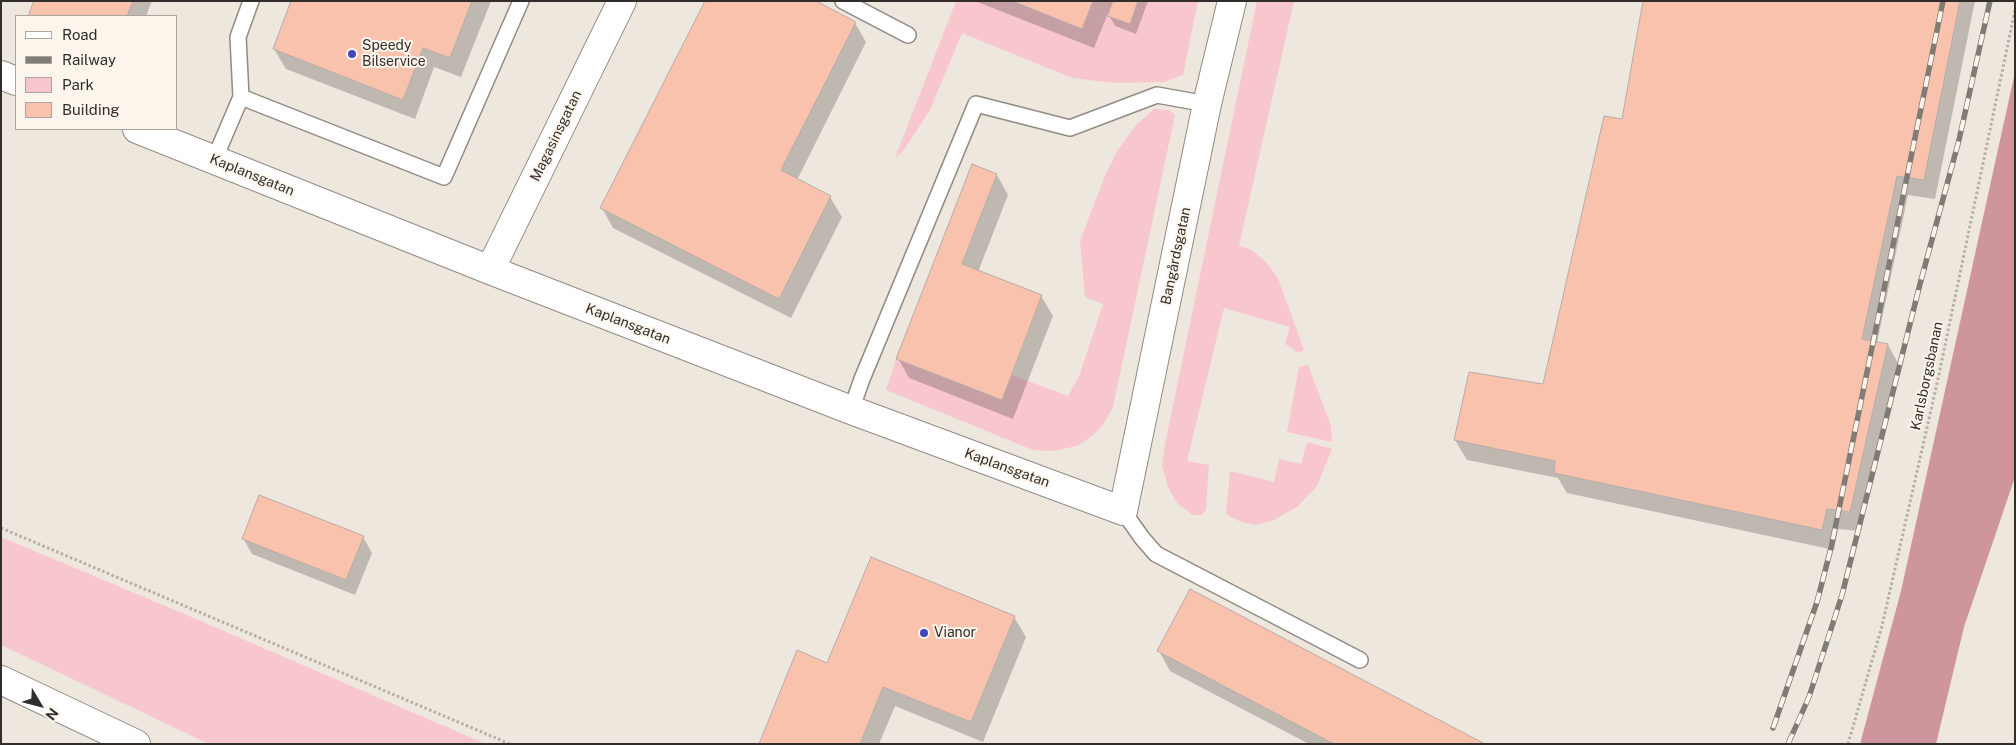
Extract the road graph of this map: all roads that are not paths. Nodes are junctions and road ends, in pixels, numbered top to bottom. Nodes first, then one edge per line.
1 (251, 1) edge
2 (521, 1) edge
3 (622, 1) edge
4 (843, 1) edge
5 (1232, 1) edge
6 (908, 35) dead end
7 (1, 74) edge
8 (15, 80) edge
9 (241, 97) junction
10 (1207, 104) junction
11 (139, 130) edge
12 (214, 160) junction
13 (490, 270) junction
14 (850, 410) junction
15 (1123, 511) junction
16 (1360, 660) dead end
17 (1, 680) edge
18 (136, 744) edge

1 - 9 lane
2 - 9 lane
3 - 13 main road, Magasinsgatan
4 - 6 lane
5 - 10 main road, Bangårdsgatan
7 - 8 main road
9 - 12 lane
10 - 14 lane
10 - 15 main road, Bangårdsgatan
11 - 12 main road, Kaplansgatan
12 - 13 main road, Kaplansgatan
13 - 14 main road, Kaplansgatan
14 - 15 main road, Kaplansgatan
15 - 16 lane
17 - 18 main road

